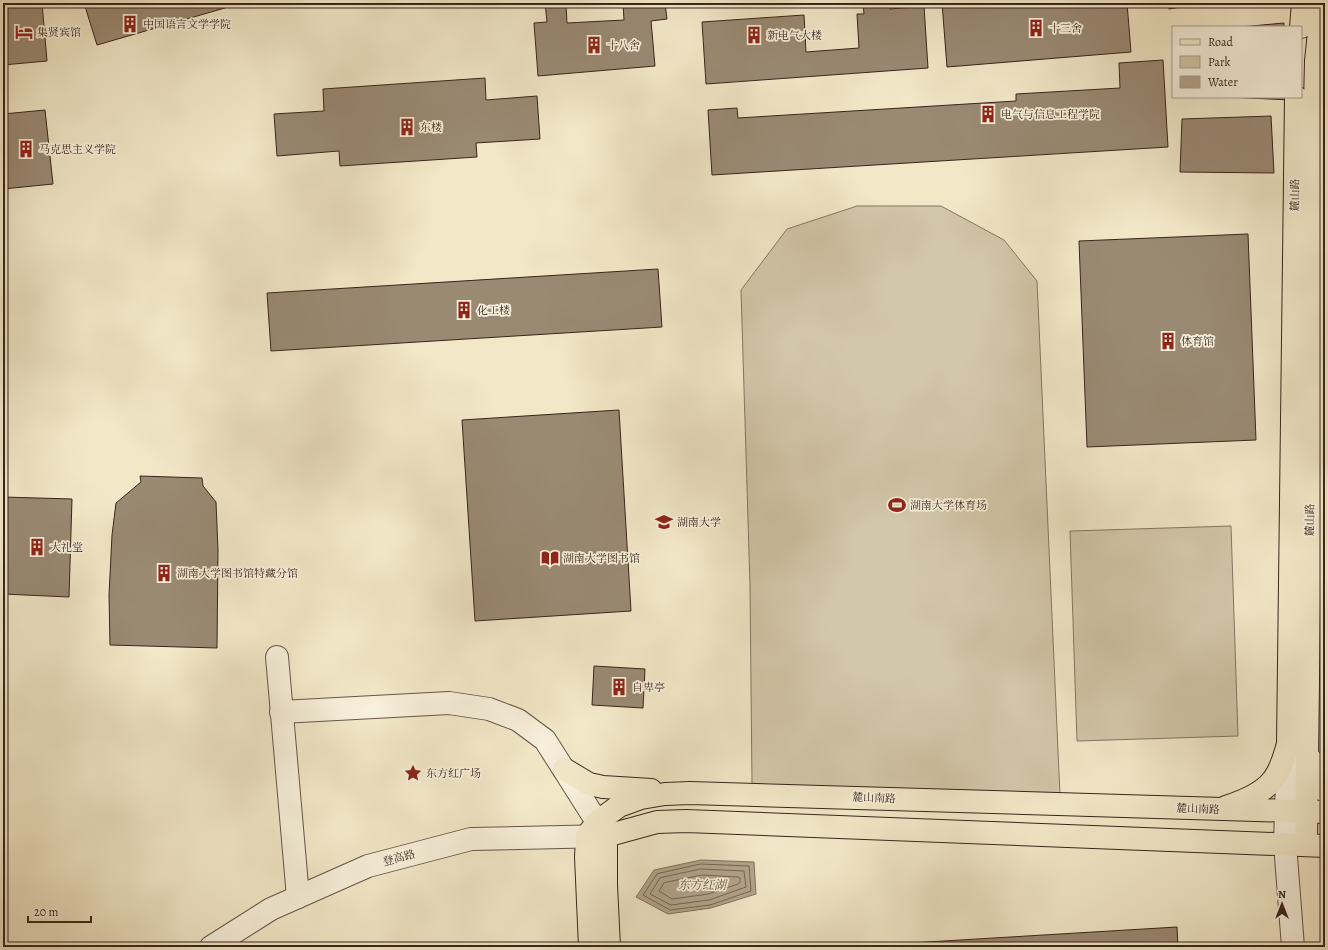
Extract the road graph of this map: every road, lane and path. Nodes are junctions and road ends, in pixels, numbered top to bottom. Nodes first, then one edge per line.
1 (1303, 3) edge
2 (1322, 3) edge
3 (1301, 26) edge
4 (1296, 98) edge
5 (276, 657) dead end
6 (281, 712) junction
7 (1297, 744) junction
8 (564, 769) junction
9 (1325, 791) edge
10 (690, 792) junction
11 (1221, 809) junction
12 (1306, 812) edge
13 (597, 831) junction
14 (1305, 845) edge
15 (298, 897) junction
16 (211, 947) edge
17 (590, 947) edge
18 (609, 947) edge
19 (1293, 947) edge

1 - 3 main road
2 - 7 main road, 麓山路
4 - 7 main road, 麓山路
5 - 6 street
6 - 8 street
6 - 15 street
7 - 9 main road
7 - 11 main road
7 - 12 main road, 麓山路
8 - 10 main road
8 - 13 street
10 - 11 main road, 麓山南路
10 - 13 main road, 麓山南路
11 - 12 main road, 麓山南路
12 - 14 main road, 麓山路
13 - 14 main road
13 - 15 street, 登高路
13 - 17 main road
13 - 18 main road
14 - 19 street
15 - 16 street, 登高路

